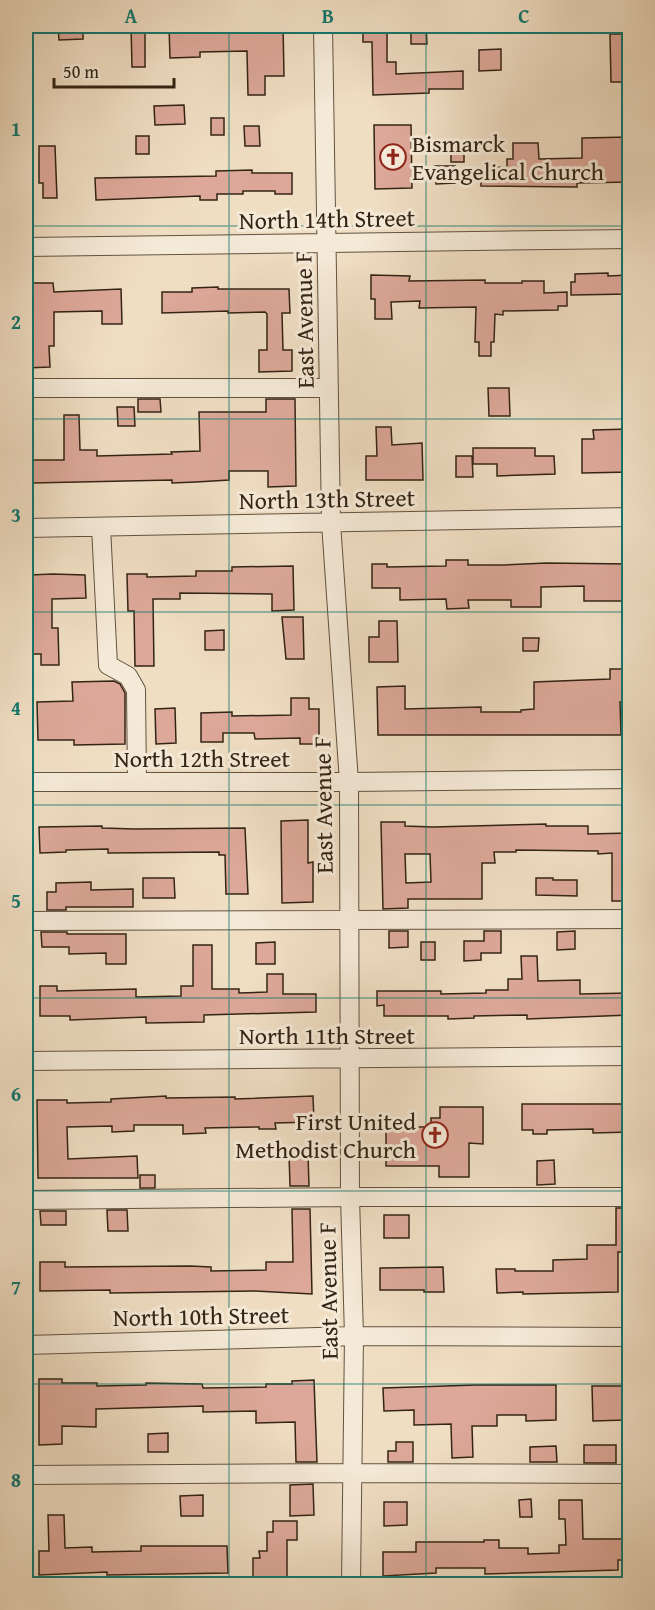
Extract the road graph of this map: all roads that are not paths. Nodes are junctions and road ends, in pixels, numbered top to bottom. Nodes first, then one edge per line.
1 (323, 26) edge
2 (630, 238) edge
3 (327, 242) junction
4 (26, 247) edge
5 (26, 388) edge
6 (329, 388) junction
7 (630, 517) edge
8 (331, 523) junction
9 (101, 527) junction
10 (26, 528) edge
11 (630, 779) edge
12 (26, 782) edge
13 (137, 782) junction
14 (349, 782) junction
15 (349, 920) junction
16 (630, 920) edge
17 (26, 921) edge
18 (630, 1056) edge
19 (350, 1059) junction
20 (26, 1061) edge
21 (351, 1197) junction
22 (630, 1197) edge
23 (26, 1200) edge
24 (354, 1336) junction
25 (630, 1337) edge
26 (26, 1345) edge
27 (353, 1473) junction
28 (630, 1474) edge
29 (26, 1475) edge
30 (351, 1584) edge

1 - 3 street, East Avenue F
2 - 3 street, North 14th Street
3 - 4 street, North 14th Street
3 - 6 street, East Avenue F
5 - 6 street
6 - 8 street, East Avenue F
7 - 8 street, North 13th Street
8 - 9 street, North 13th Street
8 - 14 street, East Avenue F
9 - 10 street, North 13th Street
9 - 13 street
11 - 14 street, North 12th Street
12 - 13 street, North 12th Street
13 - 14 street, North 12th Street
14 - 15 street, East Avenue F
15 - 16 street
15 - 17 street
15 - 19 street, East Avenue F
18 - 19 street, North 11th Street
19 - 20 street, North 11th Street
19 - 21 street, East Avenue F
21 - 22 street
21 - 23 street
21 - 24 street, East Avenue F
24 - 25 street, North 10th Street
24 - 26 street, North 10th Street
24 - 27 street, East Avenue F
27 - 28 street
27 - 29 street
27 - 30 street, East Avenue F

